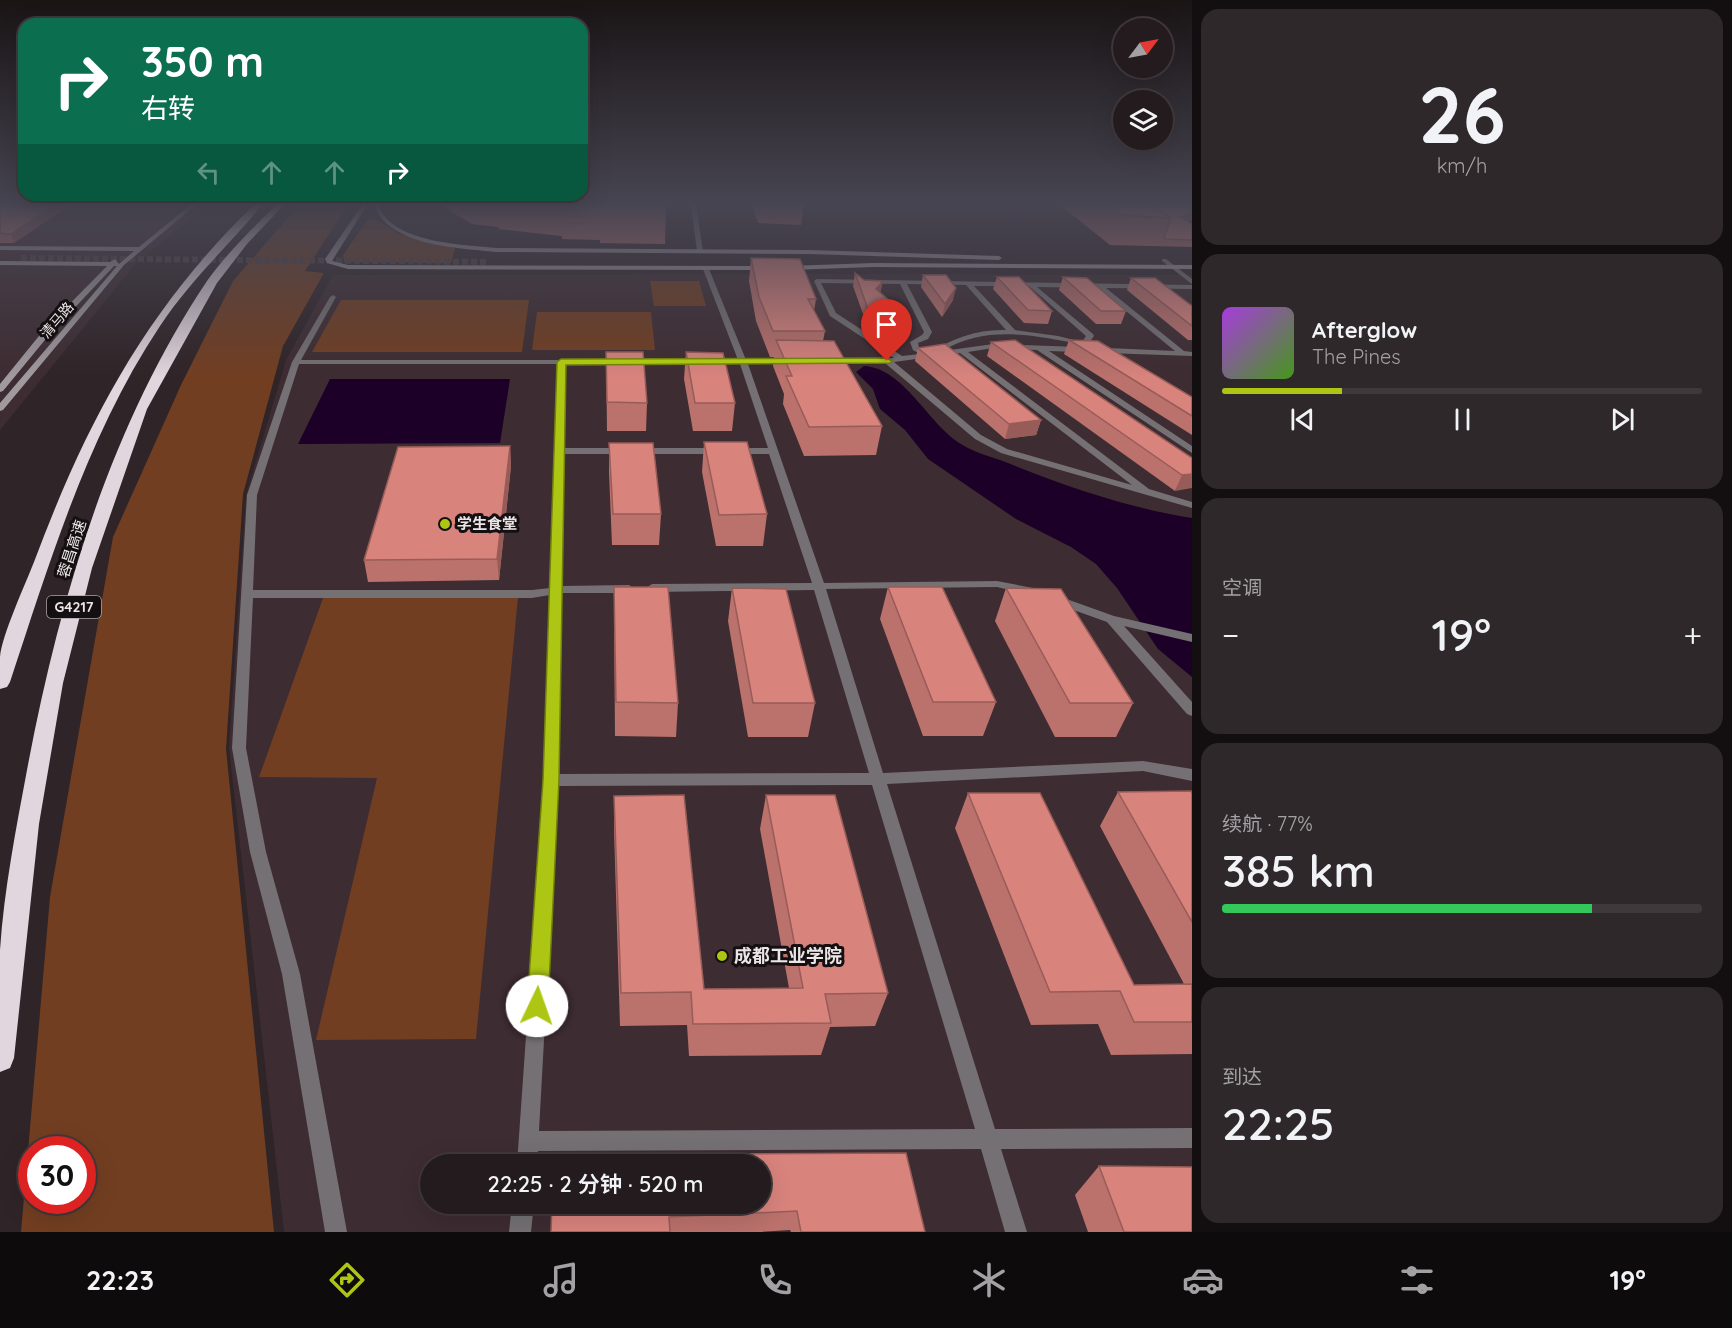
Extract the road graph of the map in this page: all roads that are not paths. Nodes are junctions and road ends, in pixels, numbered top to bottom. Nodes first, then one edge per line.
1 (67, 262) edge
2 (204, 262) edge
3 (228, 262) edge
4 (331, 262) edge
5 (464, 262) edge
6 (752, 262) edge
7 (1167, 262) edge
8 (770, 263) edge
9 (782, 263) edge
10 (112, 264) junction
11 (122, 264) joint
12 (873, 265) junction
13 (1173, 267) junction
14 (1192, 267) edge
15 (470, 268) junction
16 (706, 269) junction
17 (902, 282) junction
18 (1192, 282) edge
19 (968, 284) junction
20 (1030, 284) junction
21 (1099, 285) junction
22 (1192, 287) edge
23 (333, 297) dead end
24 (1011, 332) junction
25 (1084, 345) junction
26 (1037, 346) junction
27 (961, 350) junction
28 (1182, 353) junction
29 (1192, 354) edge
30 (929, 356) junction
31 (901, 359) junction
32 (887, 361) junction
33 (296, 362) junction
34 (561, 362) junction
35 (743, 362) junction
36 (798, 362) edge
37 (819, 362) edge
38 (0, 389) edge
39 (0, 408) edge
40 (1192, 450) edge
41 (560, 451) junction
42 (773, 451) junction
43 (1151, 494) junction
44 (1192, 505) edge
45 (819, 586) junction
46 (557, 590) junction
47 (247, 594) junction
48 (1111, 619) junction
49 (1192, 638) edge
50 (0, 682) edge
51 (1192, 711) edge
52 (1192, 775) edge
53 (877, 779) junction
54 (551, 780) junction
55 (0, 1058) edge
56 (1192, 1138) edge
57 (987, 1139) junction
58 (529, 1141) junction
59 (528, 1154) edge
60 (522, 1214) edge
61 (336, 1232) edge
62 (520, 1232) edge
63 (1016, 1232) edge

1 - 10 main road
2 - 50 highway, 蓉昌高速 / G4217
3 - 55 highway, 蓉昌高速 / G4217
4 - 15 main road
5 - 15 main road
6 - 8 main road
7 - 13 street
9 - 12 main road
10 - 11 main road
10 - 38 main road, 清马路
11 - 39 main road, 清马路
12 - 13 main road
12 - 16 main road
13 - 14 main road
13 - 18 street
15 - 16 main road
16 - 35 street
17 - 19 street
17 - 30 street
17 - 31 street
19 - 20 street
19 - 24 street
20 - 21 street
20 - 25 street
21 - 22 street
21 - 28 street
23 - 33 street
24 - 25 street
24 - 30 street
25 - 26 street
25 - 28 street
26 - 27 street
26 - 40 street
27 - 30 street
27 - 43 street
28 - 29 street
30 - 31 street
31 - 32 street
32 - 37 street
32 - 43 street
33 - 34 street
33 - 47 street
34 - 35 street
34 - 41 street
35 - 36 street
35 - 42 street
41 - 42 street
41 - 46 street
42 - 45 street
43 - 44 street
45 - 46 street
45 - 48 street
45 - 53 street
46 - 47 street
46 - 54 street
47 - 61 street
48 - 49 street
48 - 51 street
52 - 53 street
53 - 54 street
53 - 57 street
54 - 58 street
56 - 57 street
57 - 58 street
57 - 63 street
58 - 59 street
60 - 62 street

